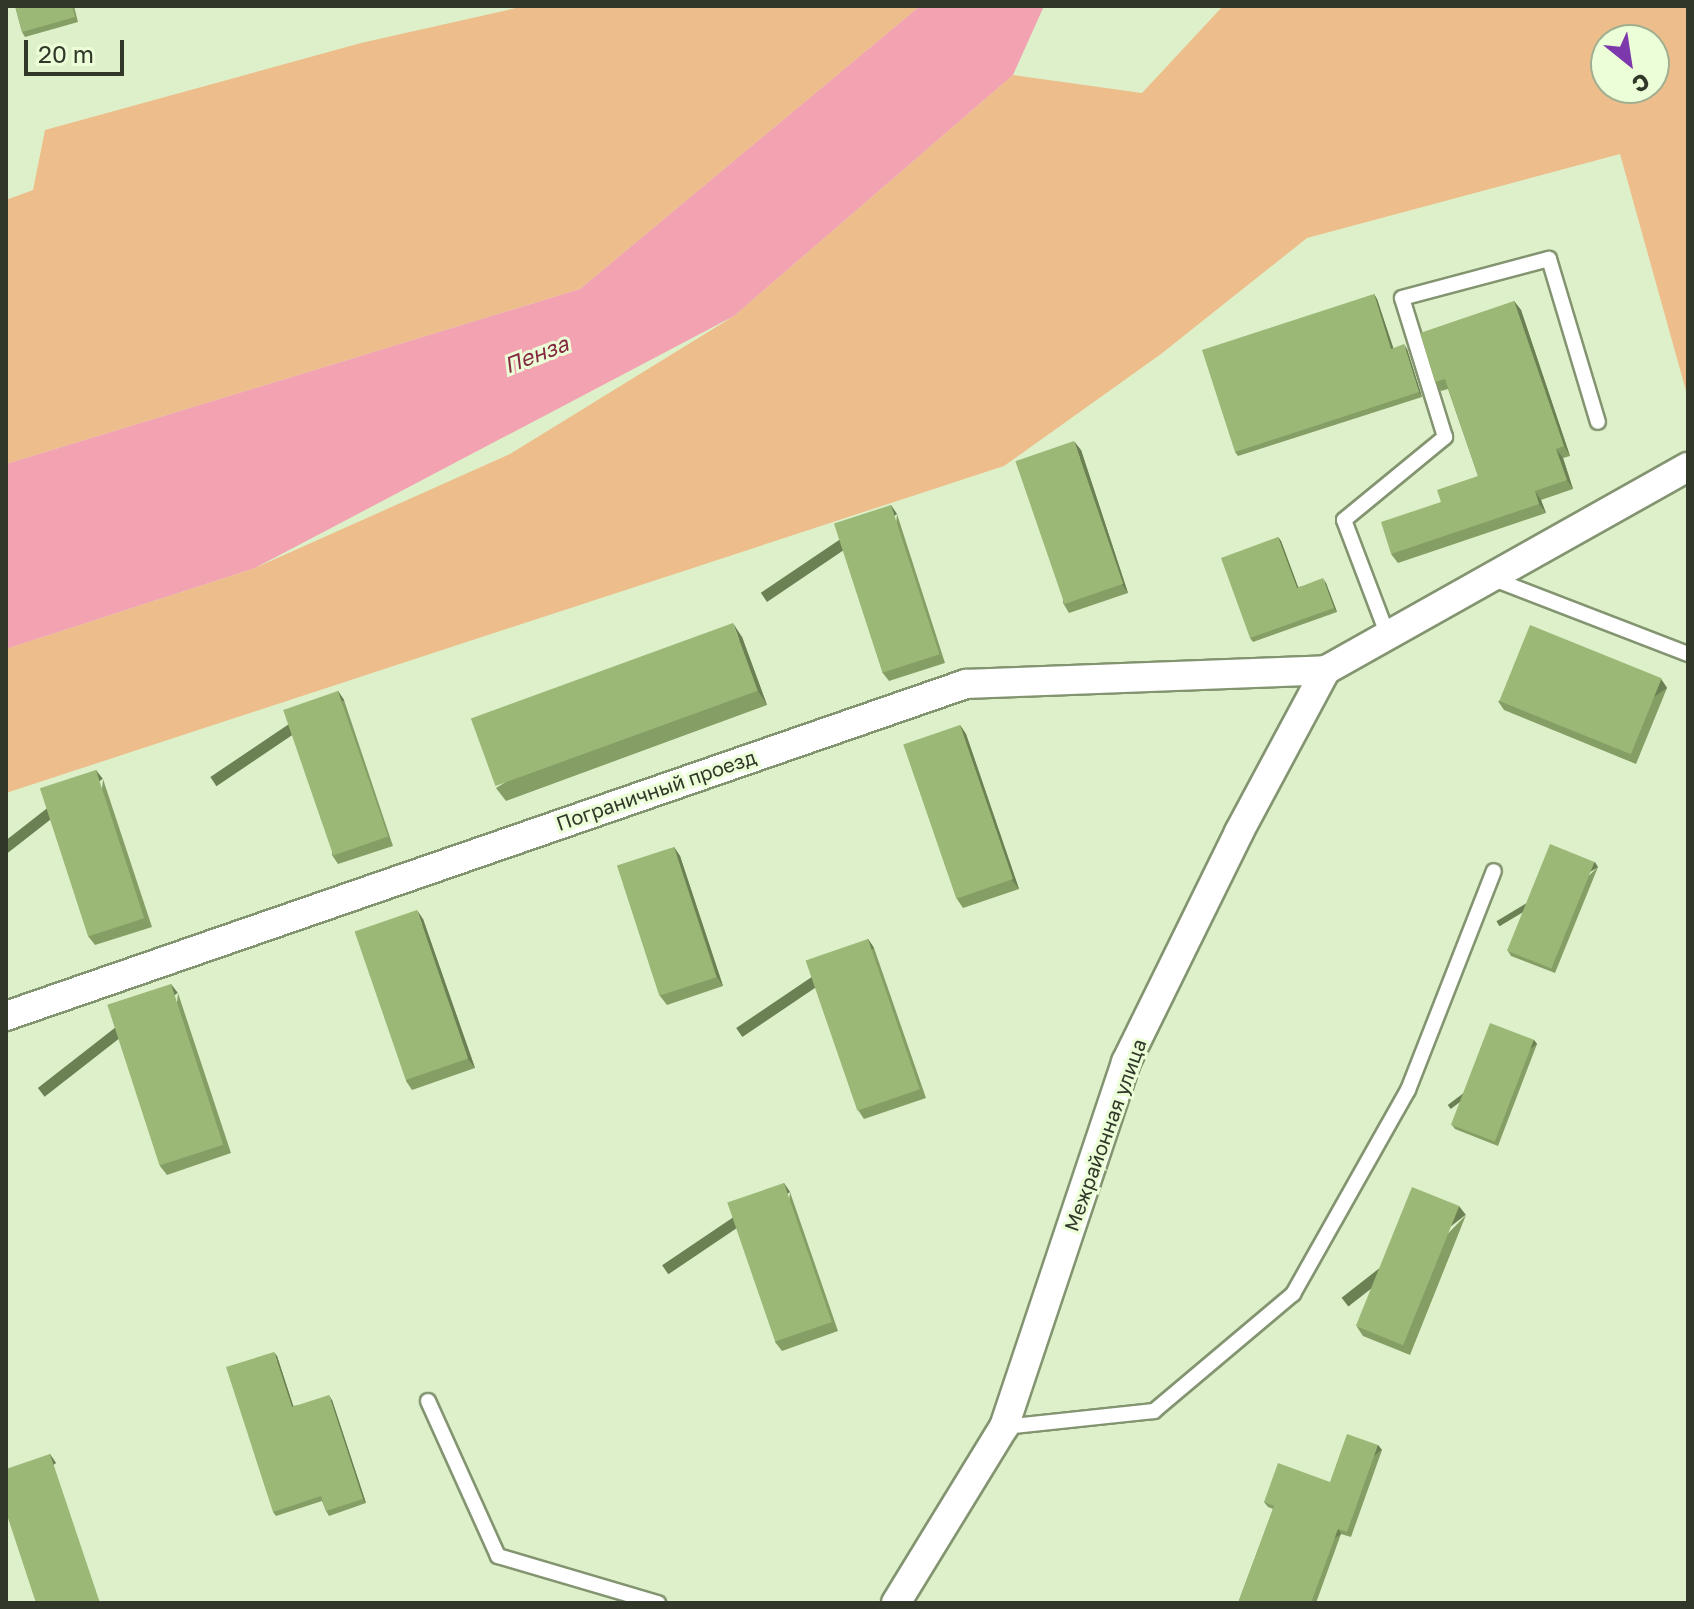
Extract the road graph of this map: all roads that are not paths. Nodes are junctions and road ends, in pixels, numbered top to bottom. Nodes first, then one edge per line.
1 (1598, 422) dead end
2 (1688, 467) edge
3 (1490, 578) junction
4 (1388, 636) junction
5 (1688, 654) edge
6 (1326, 670) junction
7 (1494, 871) dead end
8 (6, 1016) edge
9 (428, 1401) dead end
10 (1004, 1427) junction
11 (658, 1603) edge
12 (896, 1603) edge

1 - 4 lane
2 - 3 street
3 - 4 street
3 - 5 lane
4 - 6 street
6 - 8 street, Пограничный проезд
6 - 10 street, Межрайонная улица
7 - 10 lane
9 - 11 lane
10 - 12 street, Межрайонная улица

